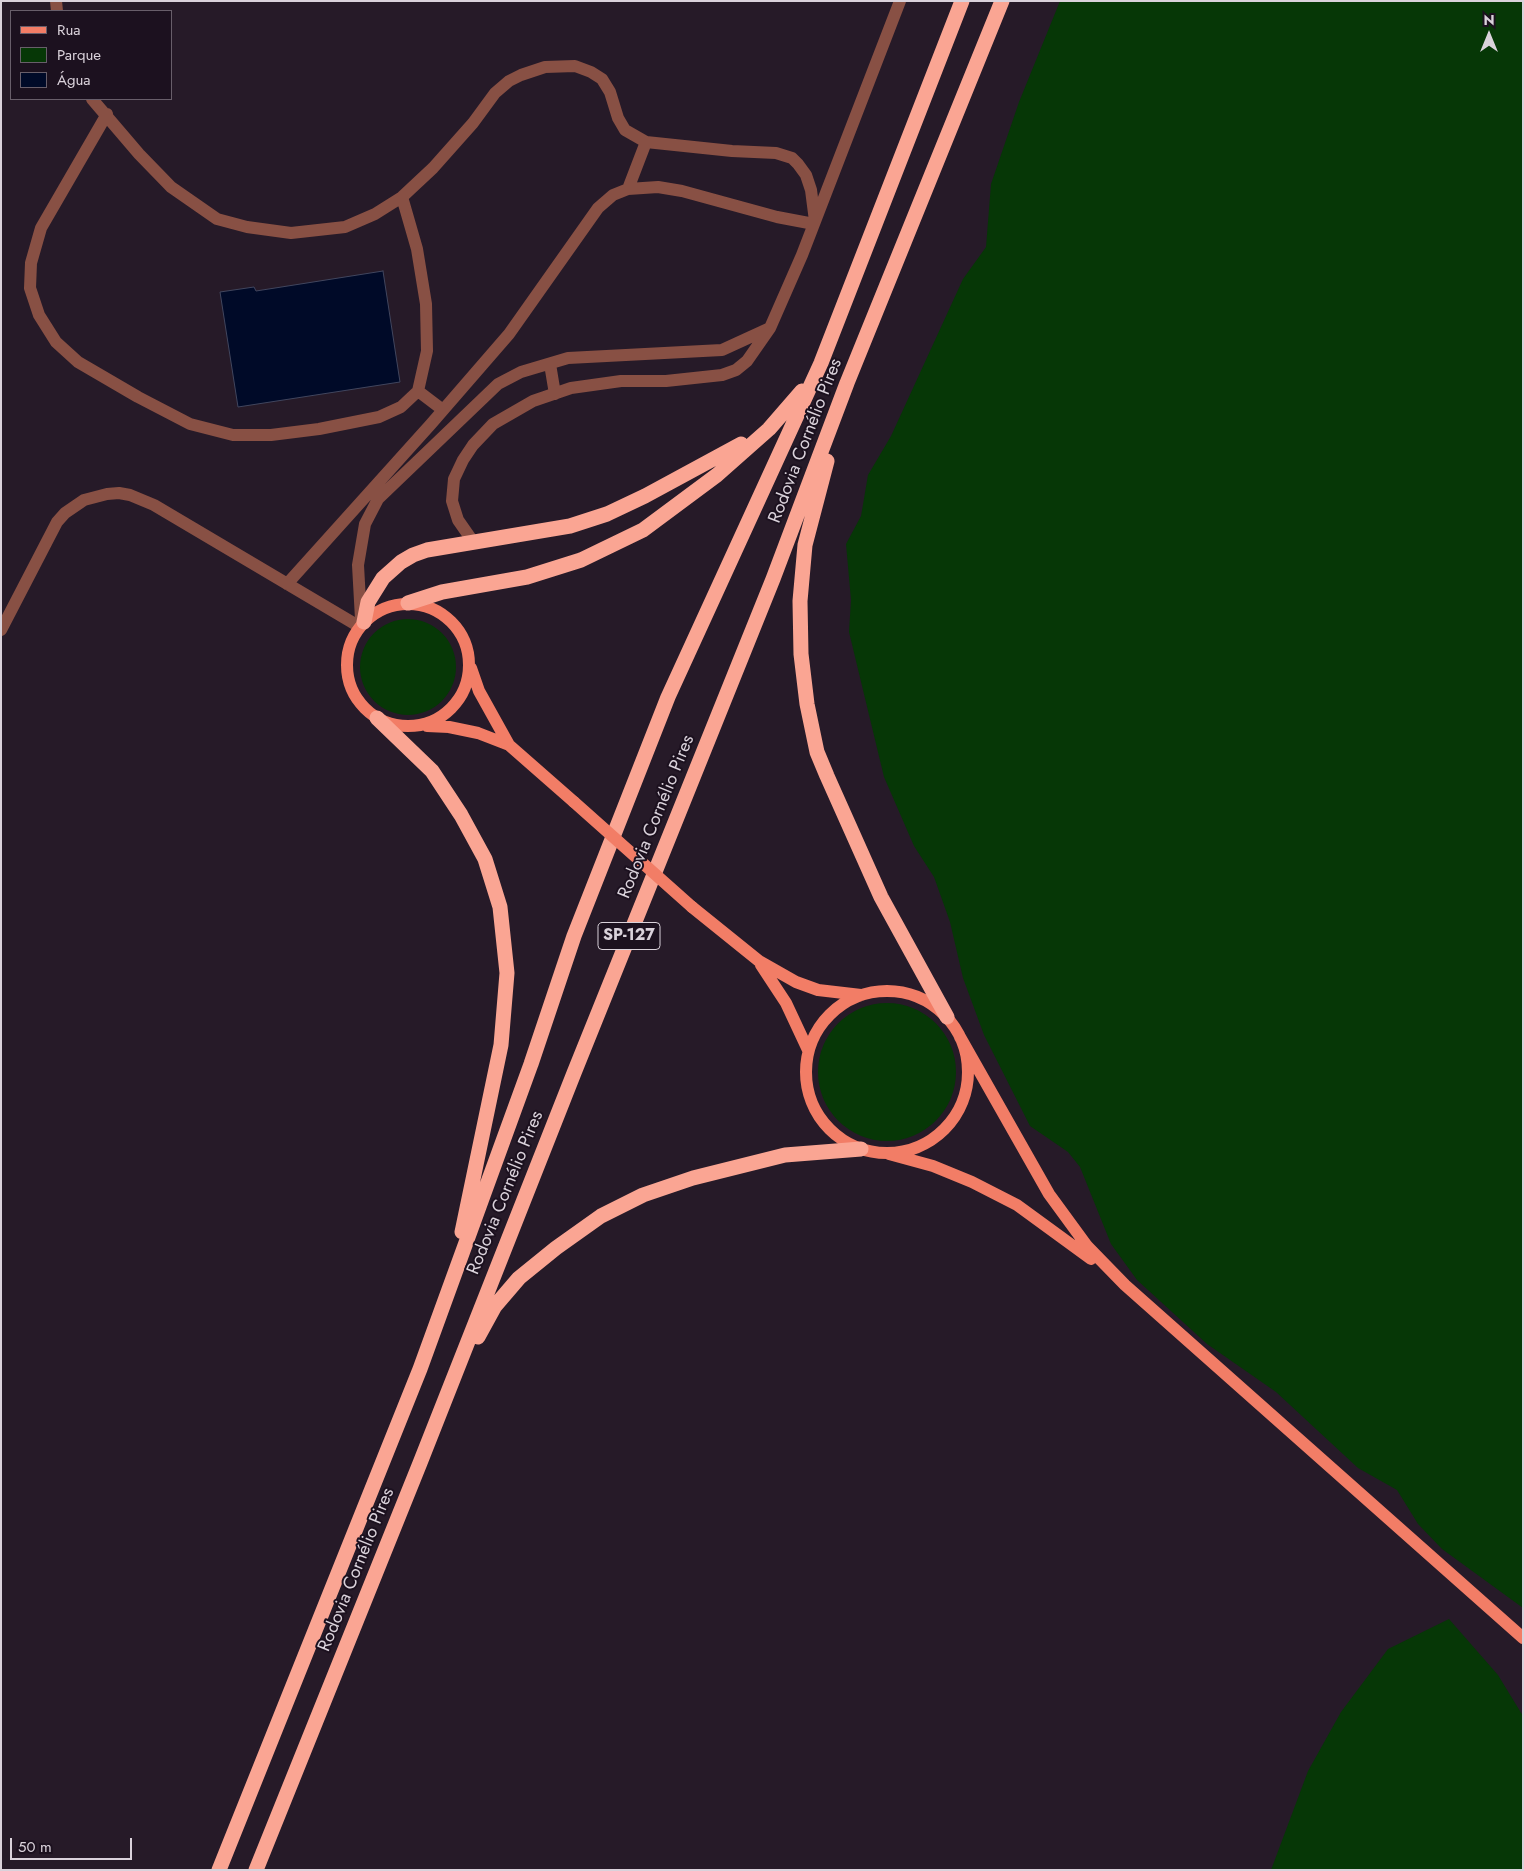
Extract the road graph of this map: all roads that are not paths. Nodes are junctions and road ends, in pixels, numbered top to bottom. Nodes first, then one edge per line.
1 (900, 1) edge
2 (962, 1) edge
3 (1002, 1) edge
4 (93, 100) edge
5 (107, 114) junction
6 (646, 142) junction
7 (628, 189) junction
8 (402, 197) junction
9 (815, 222) junction
10 (770, 328) junction
11 (821, 363) junction
12 (550, 364) junction
13 (847, 383) junction
14 (418, 391) junction
15 (555, 394) junction
16 (443, 410) junction
17 (769, 428) junction
18 (374, 496) junction
19 (474, 542) junction
20 (287, 584) junction
21 (408, 603) junction
22 (362, 625) junction
23 (1, 630) edge
24 (470, 667) junction
25 (377, 718) junction
26 (419, 726) junction
27 (509, 745) junction
28 (759, 961) junction
29 (861, 995) junction
30 (947, 1017) junction
31 (960, 1037) junction
32 (808, 1050) junction
33 (861, 1149) junction
34 (885, 1153) junction
35 (1125, 1285) junction
36 (450, 1286) junction
37 (445, 1398) junction
38 (1523, 1638) edge
39 (219, 1870) edge
40 (256, 1870) edge

1 - 9 street
2 - 11 highway, Rodovia Cornélio Pires / SP-127
3 - 13 highway, Rodovia Cornélio Pires / SP-127
4 - 5 street
5 - 8 street
5 - 14 street
6 - 7 street
6 - 8 street
6 - 9 street
7 - 9 street
7 - 16 street
8 - 14 street
9 - 10 street
10 - 12 street
10 - 15 street
11 - 17 highway
11 - 36 highway, Rodovia Cornélio Pires / SP-127
12 - 15 street
12 - 18 street
13 - 30 highway
13 - 37 highway, Rodovia Cornélio Pires / SP-127
14 - 16 street
15 - 19 street
16 - 18 street
17 - 19 highway
17 - 21 highway
18 - 20 street
18 - 22 street
19 - 22 highway
20 - 22 street
20 - 23 street
21 - 22 main road
21 - 24 main road
22 - 25 main road
24 - 26 main road
24 - 27 main road
25 - 26 main road
25 - 36 highway
26 - 27 main road
27 - 28 main road, bridge
28 - 29 main road
28 - 32 main road
29 - 30 main road
29 - 32 main road
30 - 31 main road
31 - 34 main road
31 - 35 main road
32 - 33 main road
33 - 34 main road
33 - 37 highway
34 - 35 main road
35 - 38 main road
36 - 39 highway, Rodovia Cornélio Pires / SP-127
37 - 40 highway, Rodovia Cornélio Pires / SP-127

